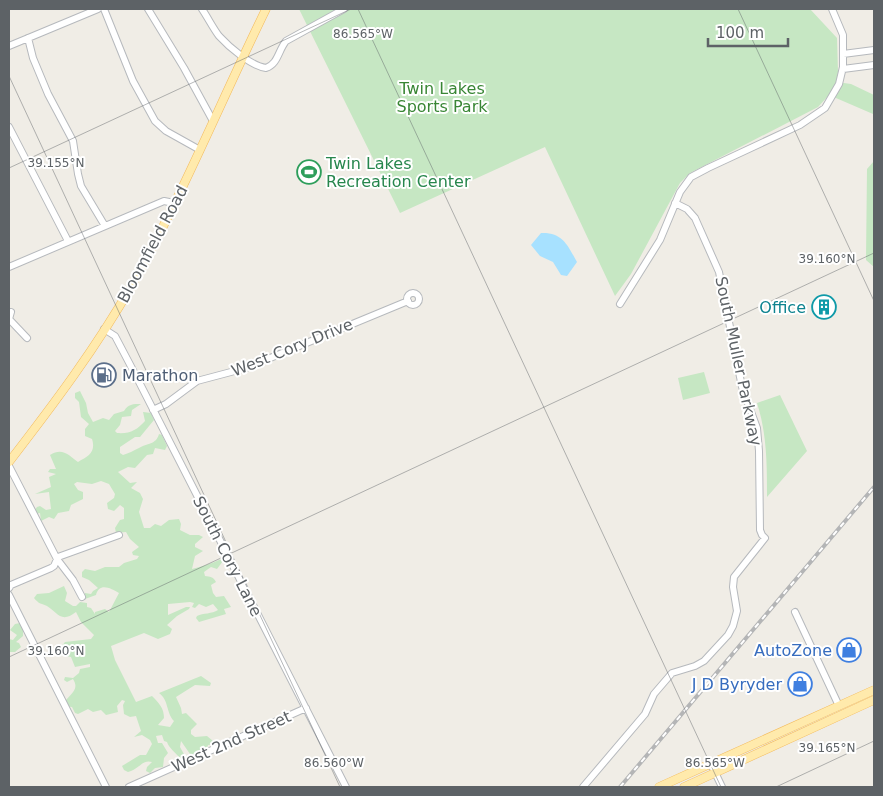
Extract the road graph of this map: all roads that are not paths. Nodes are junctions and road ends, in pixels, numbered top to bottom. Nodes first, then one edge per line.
1 (98, 9) edge
2 (104, 9) edge
3 (148, 9) edge
4 (202, 9) edge
5 (266, 9) edge
6 (344, 9) edge
7 (832, 9) edge
8 (28, 38) junction
9 (9, 46) edge
10 (874, 50) edge
11 (843, 54) junction
12 (243, 56) junction
13 (874, 65) edge
14 (843, 69) junction
15 (213, 121) junction
16 (9, 127) edge
17 (200, 150) junction
18 (174, 203) junction
19 (675, 203) junction
20 (105, 226) junction
21 (68, 241) junction
22 (9, 267) edge
23 (408, 301) dead end
24 (620, 304) dead end
25 (10, 317) edge
26 (104, 329) junction
27 (27, 338) dead end
28 (153, 410) junction
29 (9, 462) edge
30 (9, 466) edge
31 (119, 535) dead end
32 (57, 559) junction
33 (9, 588) edge
34 (9, 596) edge
35 (82, 597) dead end
36 (795, 612) dead end
37 (874, 690) edge
38 (874, 700) edge
39 (839, 706) junction
40 (306, 708) junction
41 (774, 735) junction
42 (778, 744) junction
43 (711, 764) junction
44 (716, 773) junction
45 (106, 787) edge
46 (129, 787) edge
47 (346, 787) edge
48 (583, 787) edge
49 (659, 787) edge
50 (684, 787) edge
51 (722, 787) edge

1 - 8 street
2 - 17 street
3 - 15 street
4 - 12 street
5 - 12 main road, Bloomfield Road
6 - 12 street
7 - 11 street
8 - 9 street
8 - 20 street
10 - 11 street
11 - 14 street
12 - 15 main road, Bloomfield Road
13 - 14 street
14 - 19 street
15 - 17 main road, Bloomfield Road
16 - 21 street
17 - 18 main road, Bloomfield Road
18 - 20 street
18 - 26 main road, Bloomfield Road
19 - 24 street
19 - 48 street, South Muller Parkway
20 - 21 street
21 - 22 street
23 - 28 street, West Cory Drive
25 - 27 street
26 - 28 street, South Cory Lane
26 - 29 main road, Bloomfield Road
28 - 40 street, South Cory Lane
30 - 32 street
31 - 32 street
32 - 33 street
32 - 35 street
34 - 45 street
36 - 39 street
37 - 39 main road
38 - 42 main road
39 - 41 main road
40 - 46 street, West 2nd Street
40 - 47 street, South Cory Lane
41 - 42 main road
41 - 43 main road
42 - 44 main road
43 - 44 street
43 - 49 main road
44 - 50 main road
44 - 51 street

